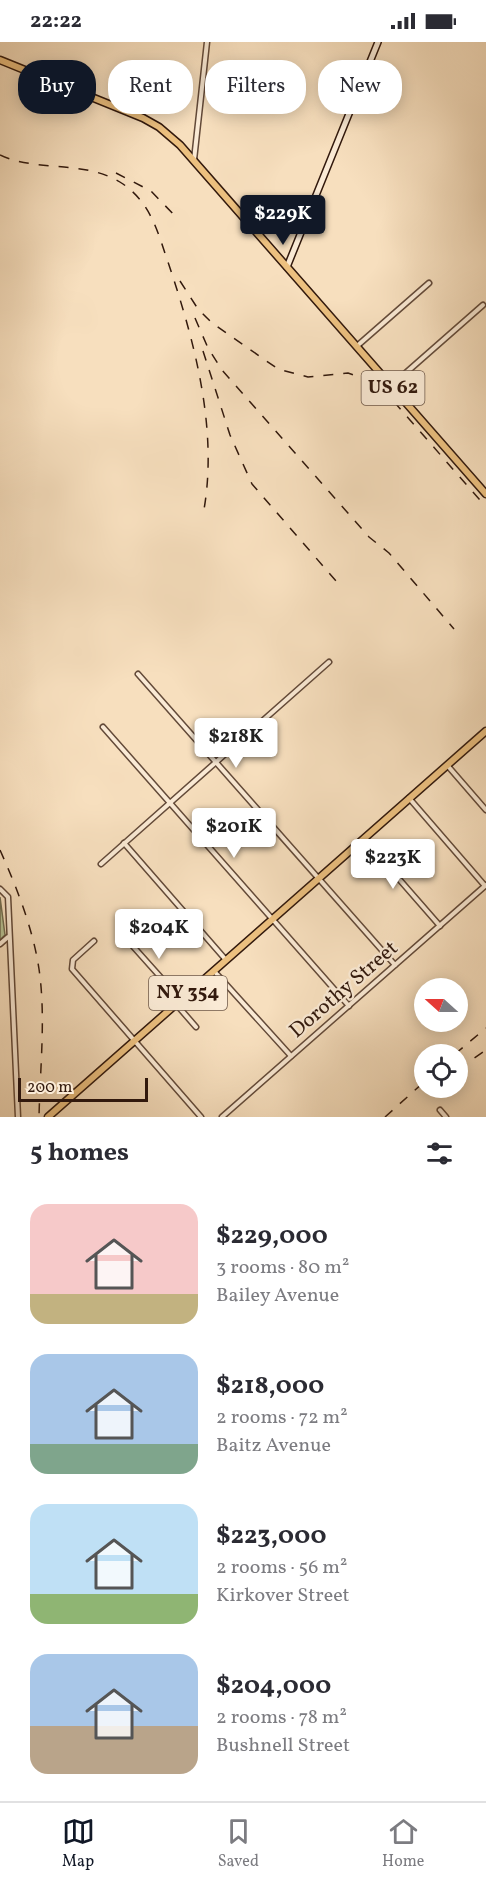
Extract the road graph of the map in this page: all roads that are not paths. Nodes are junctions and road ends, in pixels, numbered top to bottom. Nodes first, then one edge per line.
1 (207, 42) edge
2 (378, 42) edge
3 (0, 60) edge
4 (194, 161) junction
5 (287, 267) junction
6 (429, 283) dead end
7 (483, 305) dead end
8 (356, 346) junction
9 (391, 386) junction
10 (486, 494) edge
11 (329, 662) dead end
12 (138, 674) dead end
13 (103, 727) dead end
14 (486, 731) edge
15 (216, 762) junction
16 (447, 765) junction
17 (409, 798) junction
18 (169, 803) junction
19 (486, 810) edge
20 (363, 839) junction
21 (124, 843) junction
22 (101, 864) dead end
23 (318, 878) junction
24 (486, 885) edge
25 (0, 889) edge
26 (272, 919) junction
27 (440, 926) junction
28 (122, 934) dead end
29 (9, 936) junction
30 (93, 941) dead end
31 (0, 944) edge
32 (226, 960) junction
33 (395, 965) junction
34 (214, 970) junction
35 (178, 1002) junction
36 (349, 1006) junction
37 (196, 1027) dead end
38 (134, 1041) junction
39 (291, 1056) junction
40 (440, 1110) dead end
41 (18, 1117) edge
42 (48, 1117) edge
43 (201, 1117) edge
44 (222, 1117) edge
45 (446, 1117) edge

1 - 4 street
2 - 5 street
3 - 4 main road, US 62
4 - 5 main road, US 62
5 - 8 main road, US 62
6 - 8 street
7 - 9 street
8 - 9 main road, US 62
9 - 10 main road, US 62
11 - 15 street
12 - 15 street
13 - 18 street
14 - 16 main road, NY 354
15 - 18 street
15 - 23 street
16 - 17 main road, NY 354
16 - 19 street
17 - 20 main road, NY 354
17 - 24 street
18 - 21 street
18 - 26 street
20 - 23 main road, NY 354
20 - 27 street
21 - 22 street
21 - 32 street
23 - 26 main road, NY 354
23 - 33 street
24 - 27 street, Dorothy Street
25 - 29 street
26 - 32 main road, NY 354
26 - 36 street
27 - 33 street, Dorothy Street
28 - 35 street
29 - 31 street
29 - 41 street
30 - 38 street
32 - 34 main road, NY 354
33 - 36 street, Dorothy Street
34 - 35 main road, NY 354
34 - 39 street
35 - 37 street
35 - 38 main road, NY 354
36 - 39 street, Dorothy Street
38 - 42 main road, NY 354
38 - 43 street
39 - 44 street, Dorothy Street
40 - 45 street

